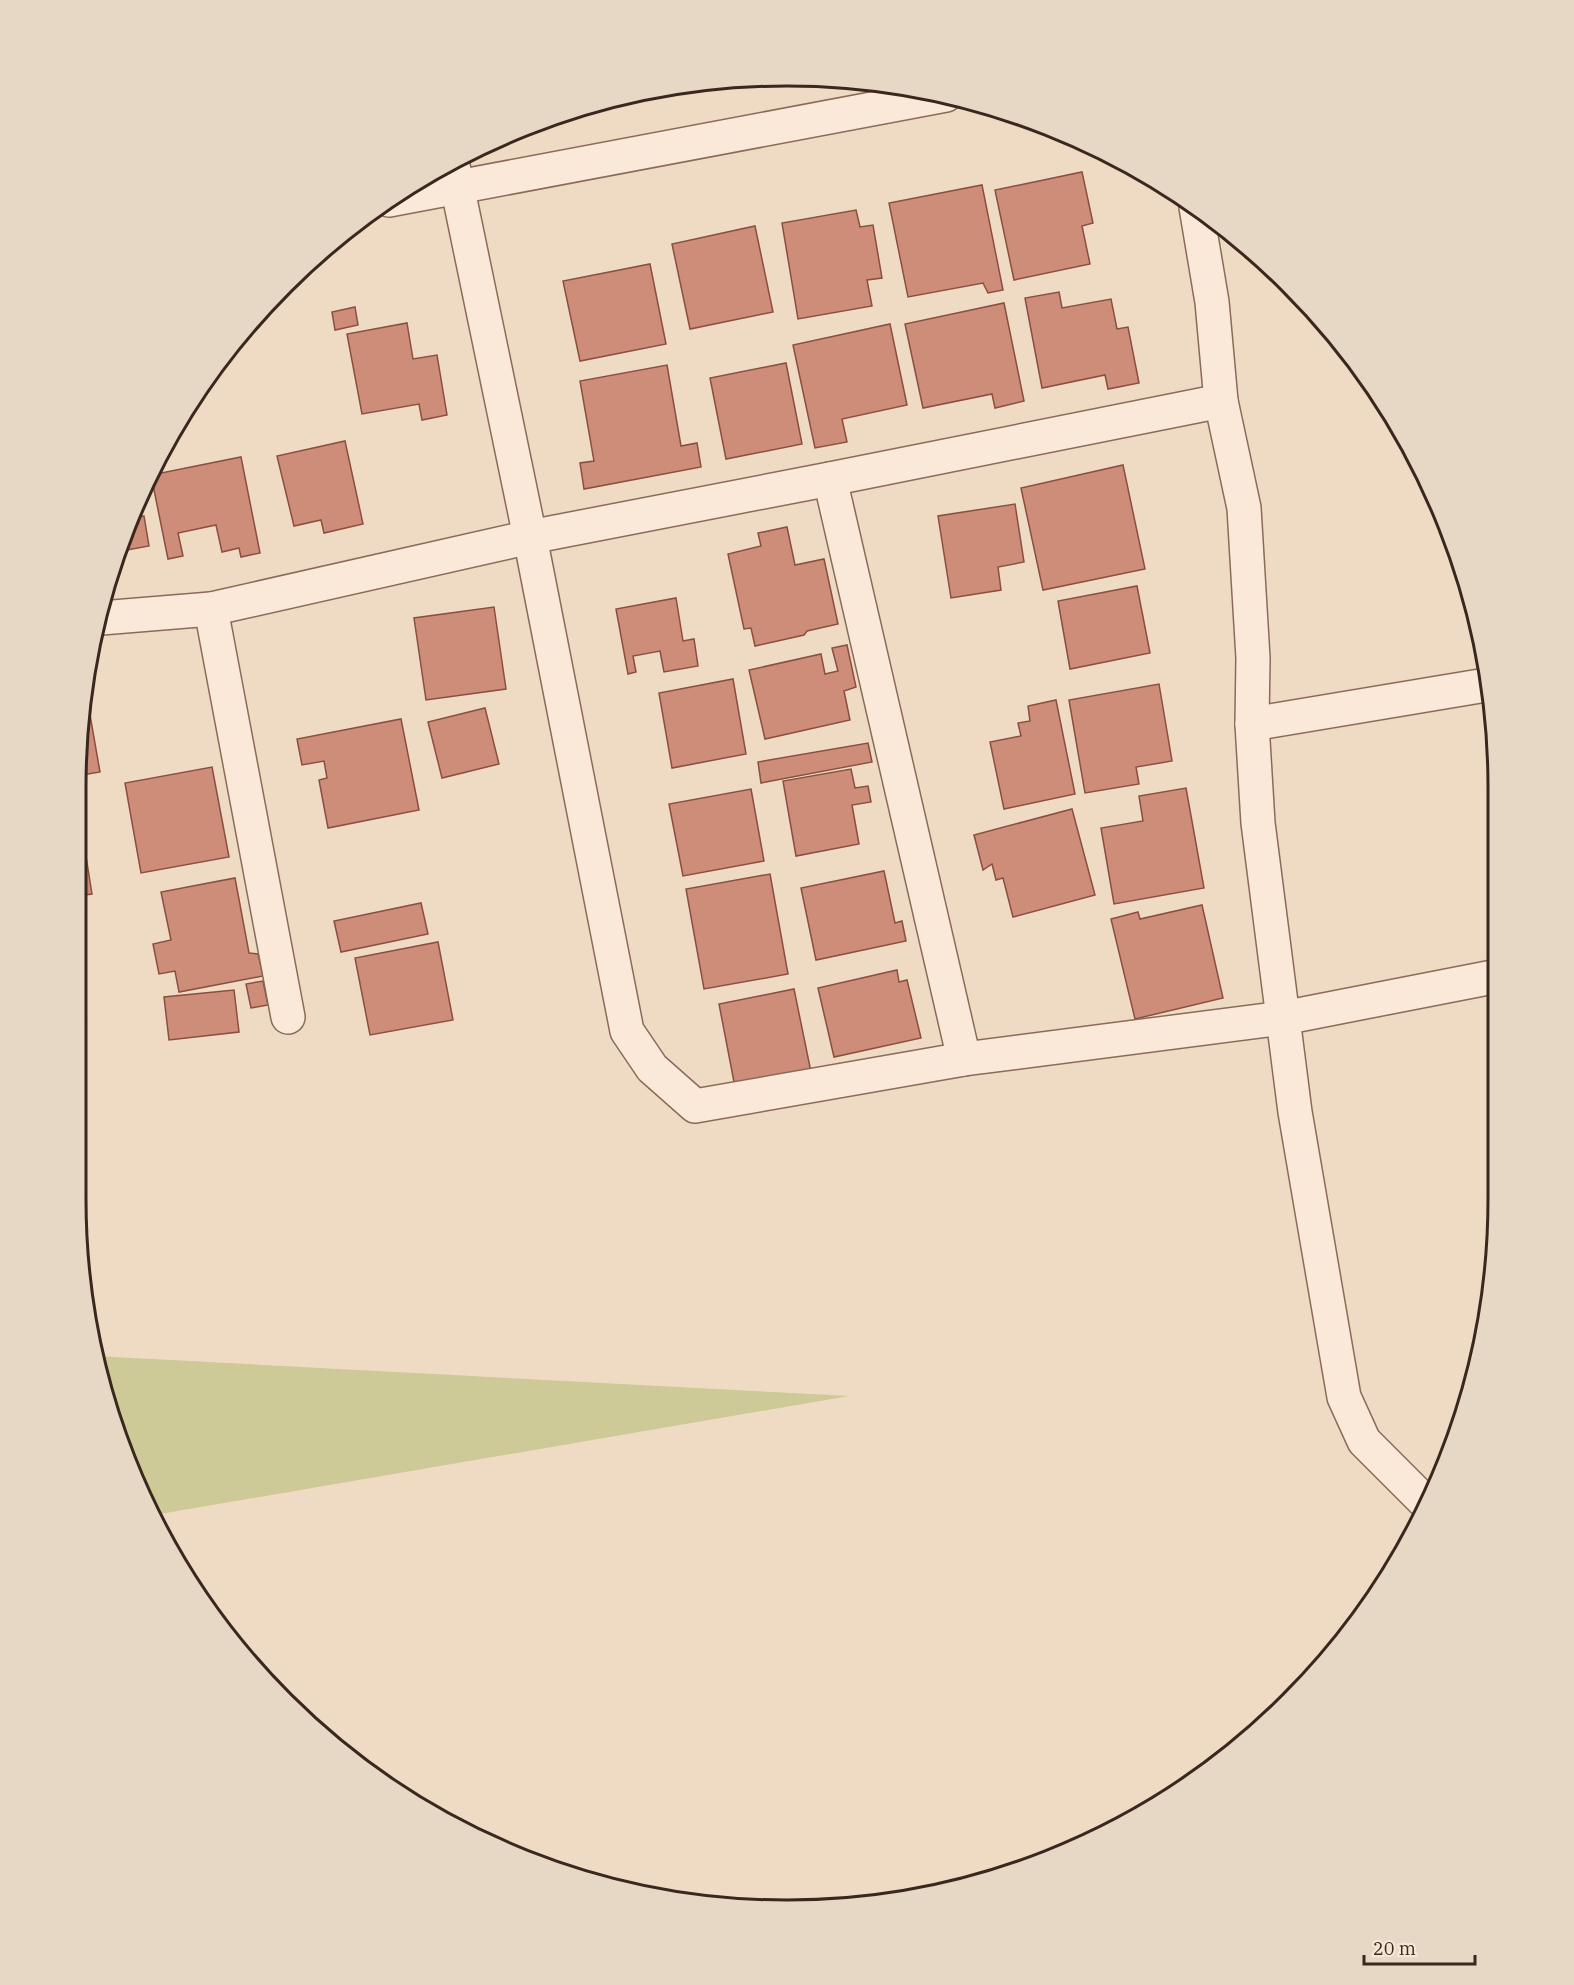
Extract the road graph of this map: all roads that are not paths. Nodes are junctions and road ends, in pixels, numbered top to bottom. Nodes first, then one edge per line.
1 (923, 99) edge
2 (455, 174) edge
3 (425, 186) edge
4 (1198, 219) edge
5 (1221, 401) junction
6 (830, 479) junction
7 (530, 537) junction
8 (211, 609) junction
9 (106, 618) edge
10 (1481, 686) edge
11 (1252, 724) junction
12 (1488, 978) edge
13 (288, 1017) dead end
14 (1283, 1018) junction
15 (964, 1059) junction
16 (1421, 1498) edge

1 - 2 street
2 - 3 street
2 - 7 street
4 - 5 street
5 - 6 street
5 - 11 street
6 - 7 street
6 - 15 street
7 - 8 street
7 - 15 street
8 - 9 street
8 - 13 street
10 - 11 street
11 - 14 street
12 - 14 street
14 - 15 street
14 - 16 street

